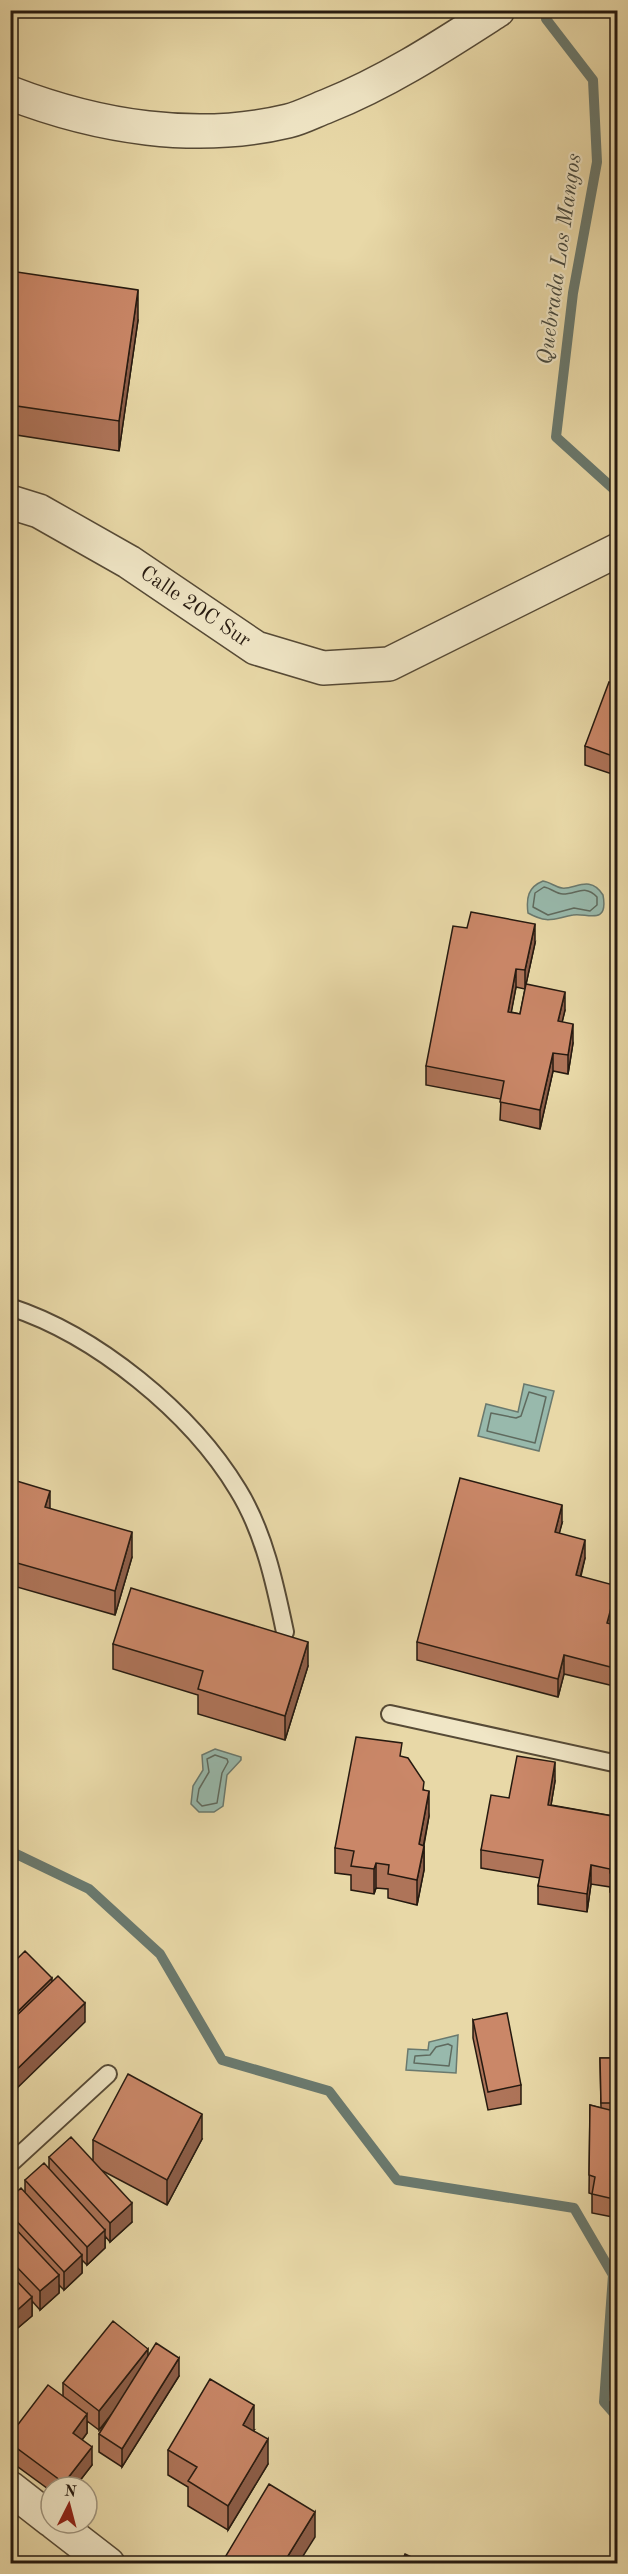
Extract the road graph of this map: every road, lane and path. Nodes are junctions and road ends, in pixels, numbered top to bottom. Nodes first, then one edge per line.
1 (498, 10) edge
2 (19, 99) edge
3 (10, 502) edge
4 (618, 550) edge
5 (10, 1307) edge
6 (285, 1632) edge
7 (390, 1714) dead end
8 (618, 1764) edge
9 (108, 2074) dead end
10 (11, 2161) edge
11 (10, 2488) edge
12 (39, 2511) edge
13 (71, 2535) edge
14 (108, 2564) edge

1 - 2 street
3 - 4 street, Calle 20C Sur
5 - 6 lane
7 - 8 lane
9 - 10 lane
11 - 12 street
13 - 14 street

